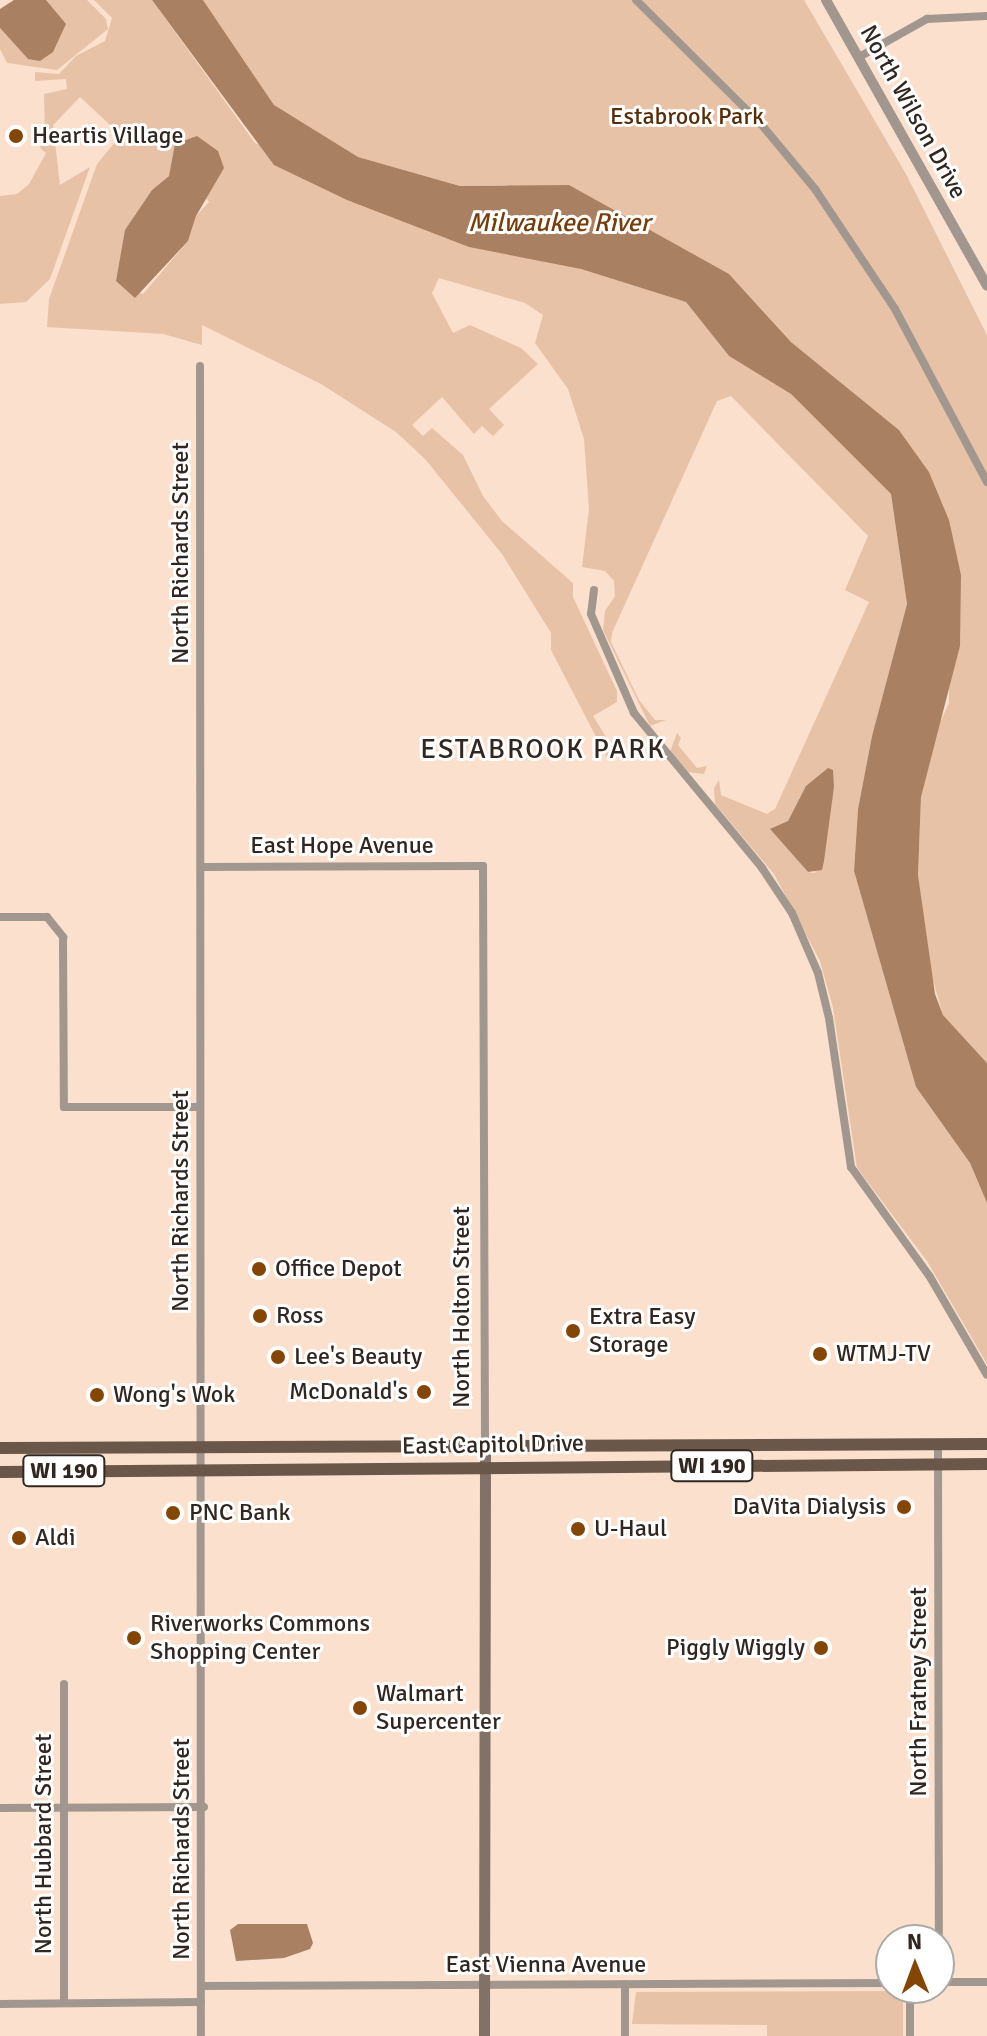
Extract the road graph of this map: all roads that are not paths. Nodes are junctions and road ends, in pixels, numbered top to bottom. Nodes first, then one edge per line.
1 (636, 0) edge
2 (826, 0) edge
3 (987, 16) edge
4 (861, 56) junction
5 (987, 286) edge
6 (200, 366) dead end
7 (987, 482) edge
8 (594, 590) dead end
9 (483, 866) joint
10 (201, 867) junction
11 (0, 917) edge
12 (200, 1107) junction
13 (987, 1375) edge
14 (938, 1444) junction
15 (987, 1444) edge
16 (485, 1445) junction
17 (202, 1447) junction
18 (0, 1448) edge
19 (938, 1464) junction
20 (987, 1464) edge
21 (485, 1467) junction
22 (202, 1470) junction
23 (0, 1472) edge
24 (64, 1684) dead end
25 (204, 1807) junction
26 (0, 1808) edge
27 (64, 1808) junction
28 (939, 1924) edge
29 (955, 1982) edge
30 (987, 1982) edge
31 (875, 1983) edge
32 (625, 1984) junction
33 (485, 1985) junction
34 (201, 1986) junction
35 (201, 2002) junction
36 (64, 2003) junction
37 (1, 2004) edge
38 (910, 2004) edge
39 (201, 2036) edge
40 (484, 2036) edge
41 (625, 2036) edge
42 (910, 2036) edge

1 - 7 street
2 - 4 street, North Wilson Drive
3 - 4 street
4 - 5 street, North Wilson Drive
6 - 10 street, North Richards Street
8 - 13 street
9 - 10 street, East Hope Avenue
9 - 16 street, North Holton Street
10 - 12 street, North Richards Street
11 - 12 street
12 - 17 street, North Richards Street
14 - 15 main road, East Capitol Drive / WI 190
14 - 16 main road, East Capitol Drive / WI 190
14 - 19 street, North Fratney Street
16 - 17 main road, East Capitol Drive / WI 190
16 - 21 main road, North Holton Street
17 - 18 main road, East Capitol Drive / WI 190
17 - 22 street, North Richards Street
19 - 20 main road, East Capitol Drive / WI 190
19 - 21 main road, East Capitol Drive / WI 190
19 - 28 street, North Fratney Street
21 - 22 main road, East Capitol Drive / WI 190
21 - 33 main road, North Holton Street
22 - 23 main road, East Capitol Drive / WI 190
22 - 25 street, North Richards Street
24 - 27 street, North Hubbard Street
25 - 27 street
25 - 34 street, North Richards Street
26 - 27 street
27 - 36 street, North Hubbard Street
29 - 30 street
31 - 32 street, East Vienna Avenue
32 - 33 street, East Vienna Avenue
32 - 41 street
33 - 34 street, East Vienna Avenue
33 - 40 main road, North Holton Street
34 - 35 street, North Richards Street
35 - 36 street
35 - 39 street, North Richards Street
36 - 37 street
38 - 42 street

